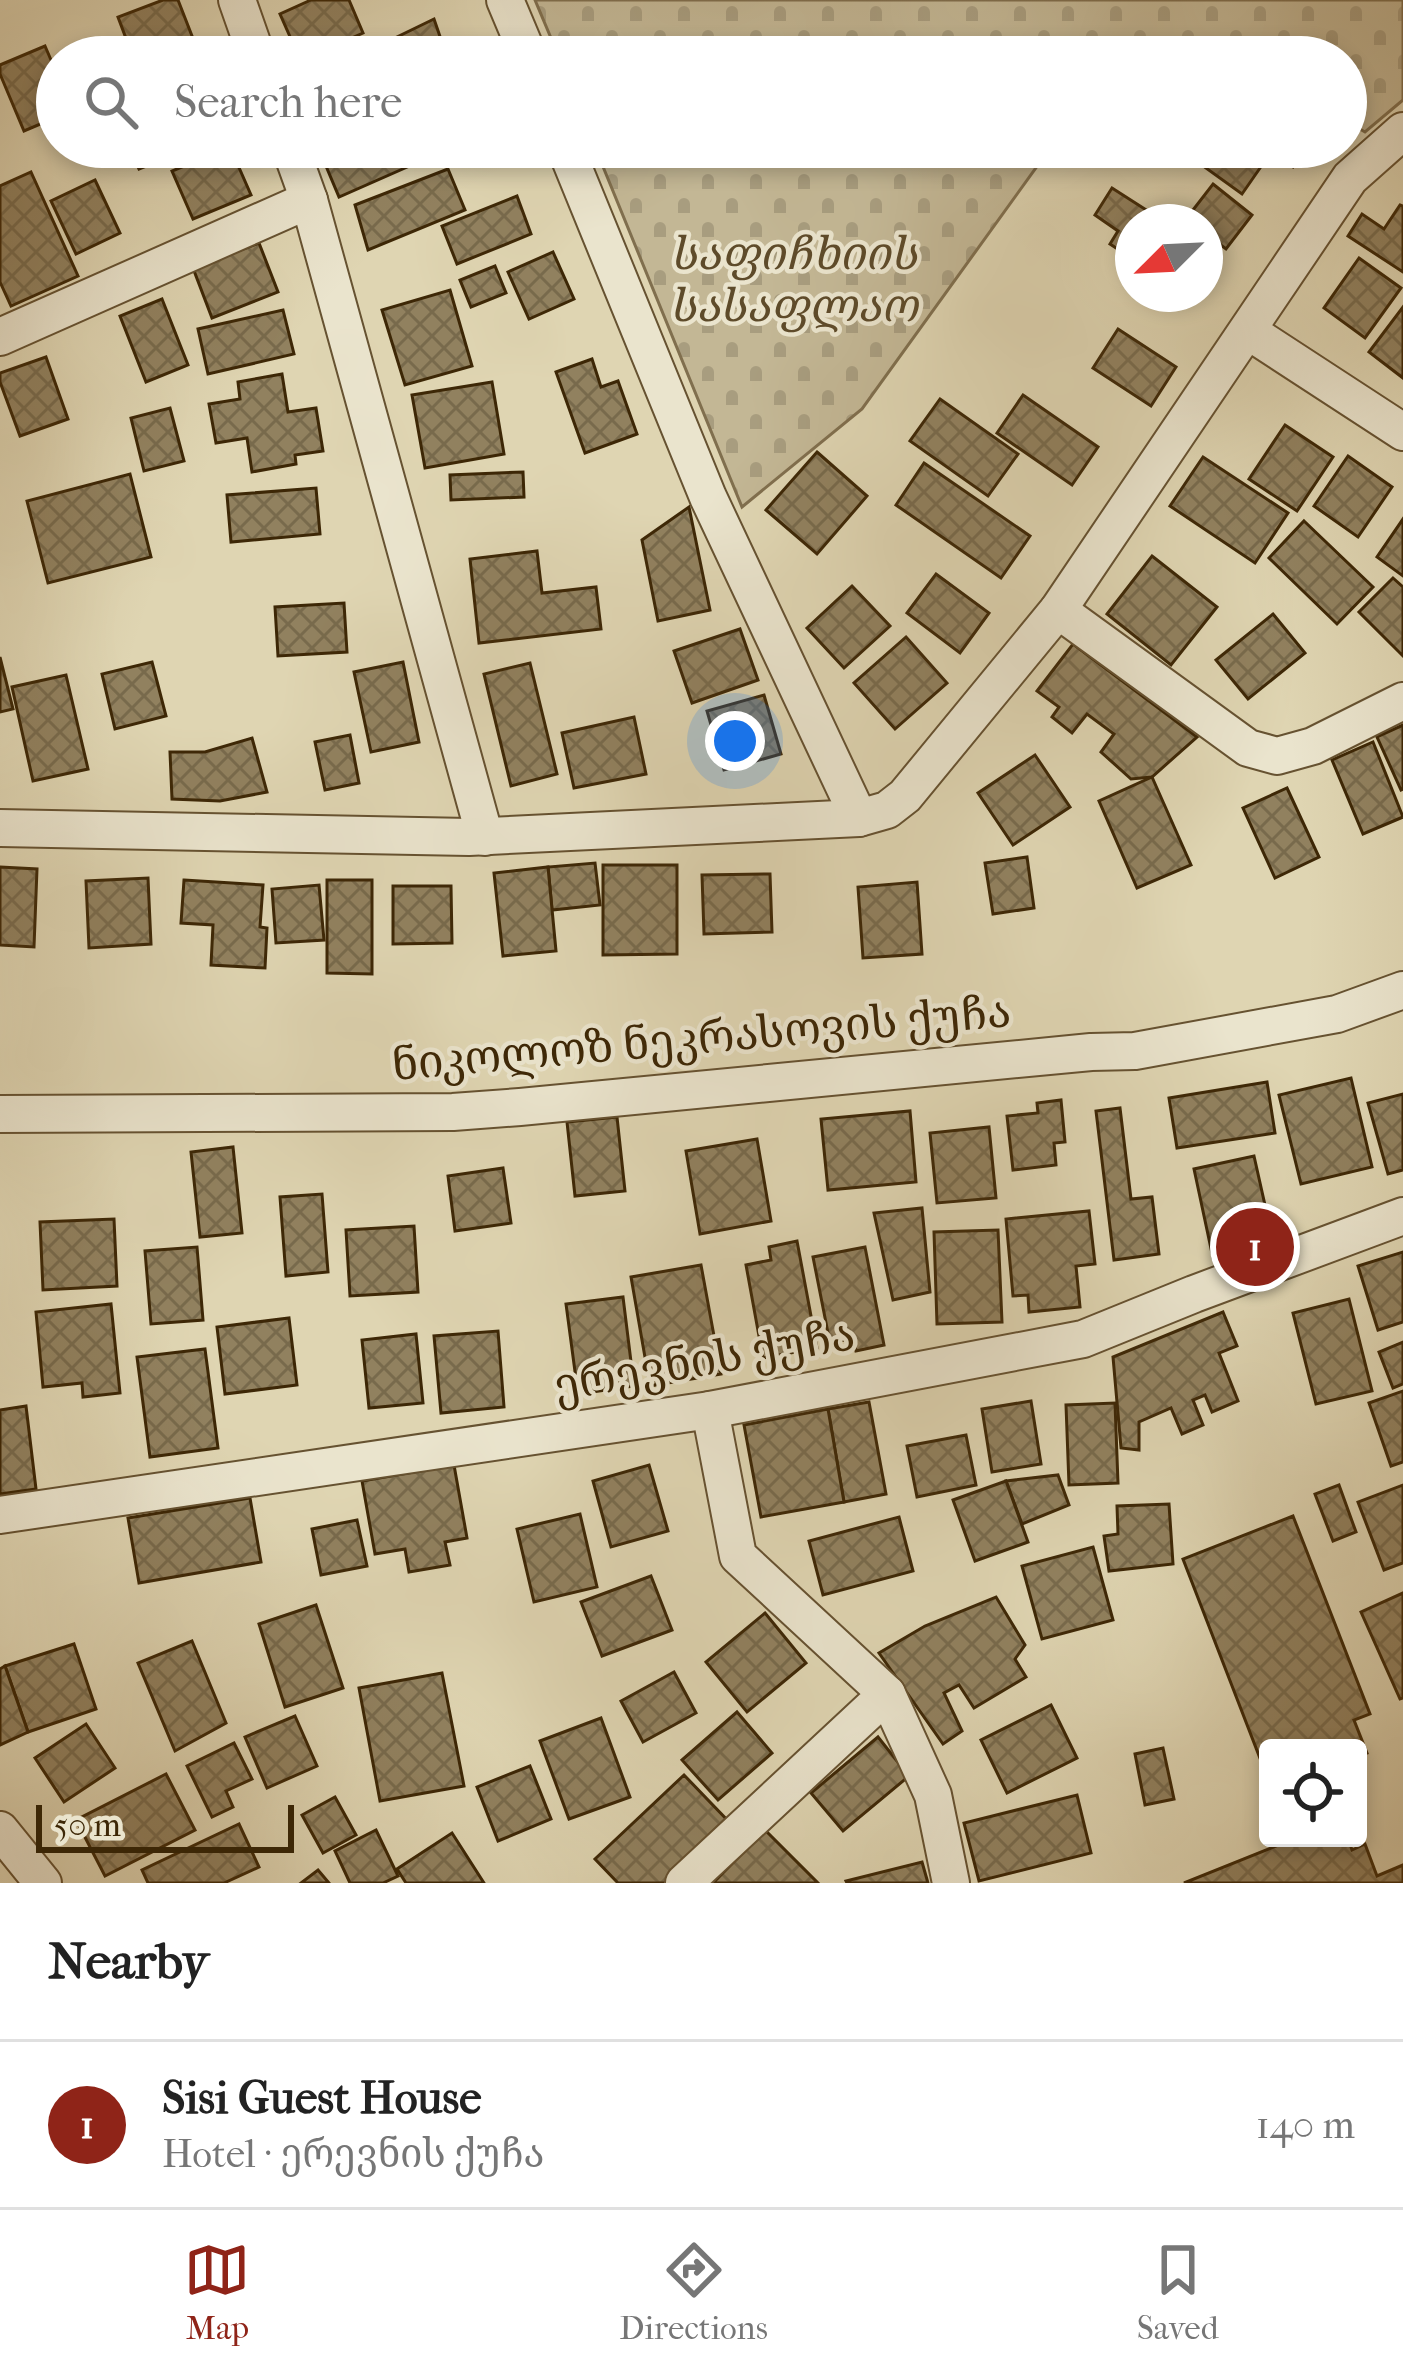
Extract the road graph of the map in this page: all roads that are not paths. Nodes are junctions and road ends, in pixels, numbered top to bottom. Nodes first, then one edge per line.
1 (237, 0) edge
2 (505, 0) edge
3 (250, 36) edge
4 (520, 36) edge
5 (1403, 131) edge
6 (1367, 163) edge
7 (298, 168) edge
8 (574, 168) edge
9 (1361, 168) edge
10 (309, 200) junction
11 (1248, 331) junction
12 (0, 337) edge
13 (1403, 432) edge
14 (1058, 610) junction
15 (1403, 701) edge
16 (859, 818) junction
17 (0, 828) edge
18 (485, 837) junction
19 (1403, 990) edge
20 (0, 1114) edge
21 (1403, 1216) edge
22 (710, 1410) junction
23 (0, 1515) edge
24 (886, 1694) junction
25 (0, 1830) edge
26 (44, 1883) edge
27 (684, 1883) edge
28 (951, 1883) edge

1 - 3 street
2 - 4 street
5 - 6 street
7 - 10 street
8 - 16 street
9 - 11 street
10 - 12 street
10 - 18 street
11 - 13 street
11 - 14 street
14 - 15 street
14 - 16 street
16 - 18 street
17 - 18 street
19 - 20 street, ნიკოლოზ ნეკრასოვის ქუჩა
21 - 22 street, ერევნის ქუჩა
22 - 23 street, ერევნის ქუჩა
22 - 24 street
24 - 27 street
24 - 28 street
25 - 26 street

